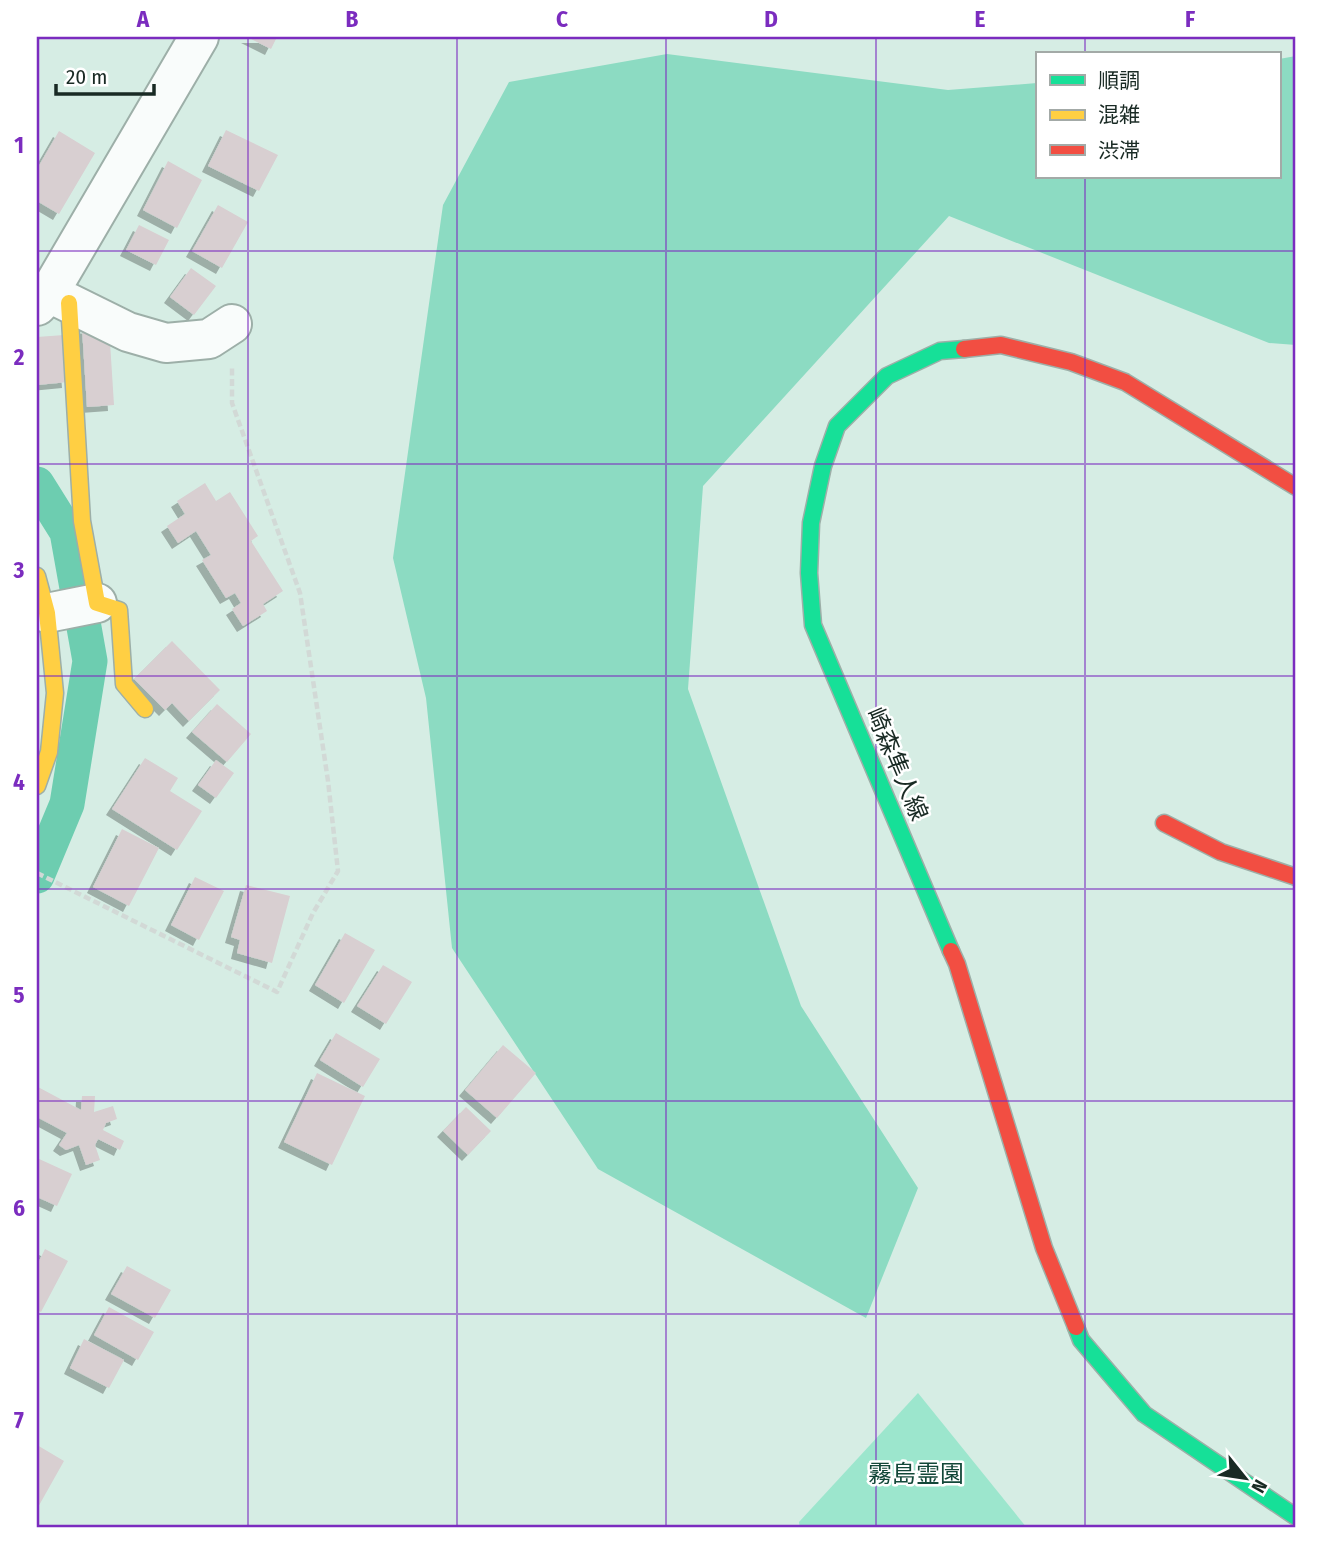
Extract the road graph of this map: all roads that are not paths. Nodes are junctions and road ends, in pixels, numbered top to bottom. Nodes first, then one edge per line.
1 (198, 37) edge
2 (49, 289) edge
3 (232, 324) road end
4 (1296, 487) edge
5 (37, 576) edge
6 (74, 607) junction
7 (145, 709) dead end
8 (37, 786) edge
9 (1164, 823) dead end
10 (1296, 877) edge
11 (1296, 1517) edge

1 - 2 street
2 - 3 street
2 - 6 main road
4 - 11 main road, 崎森隼人線
5 - 6 main road
6 - 7 main road
6 - 8 main road
9 - 10 main road

